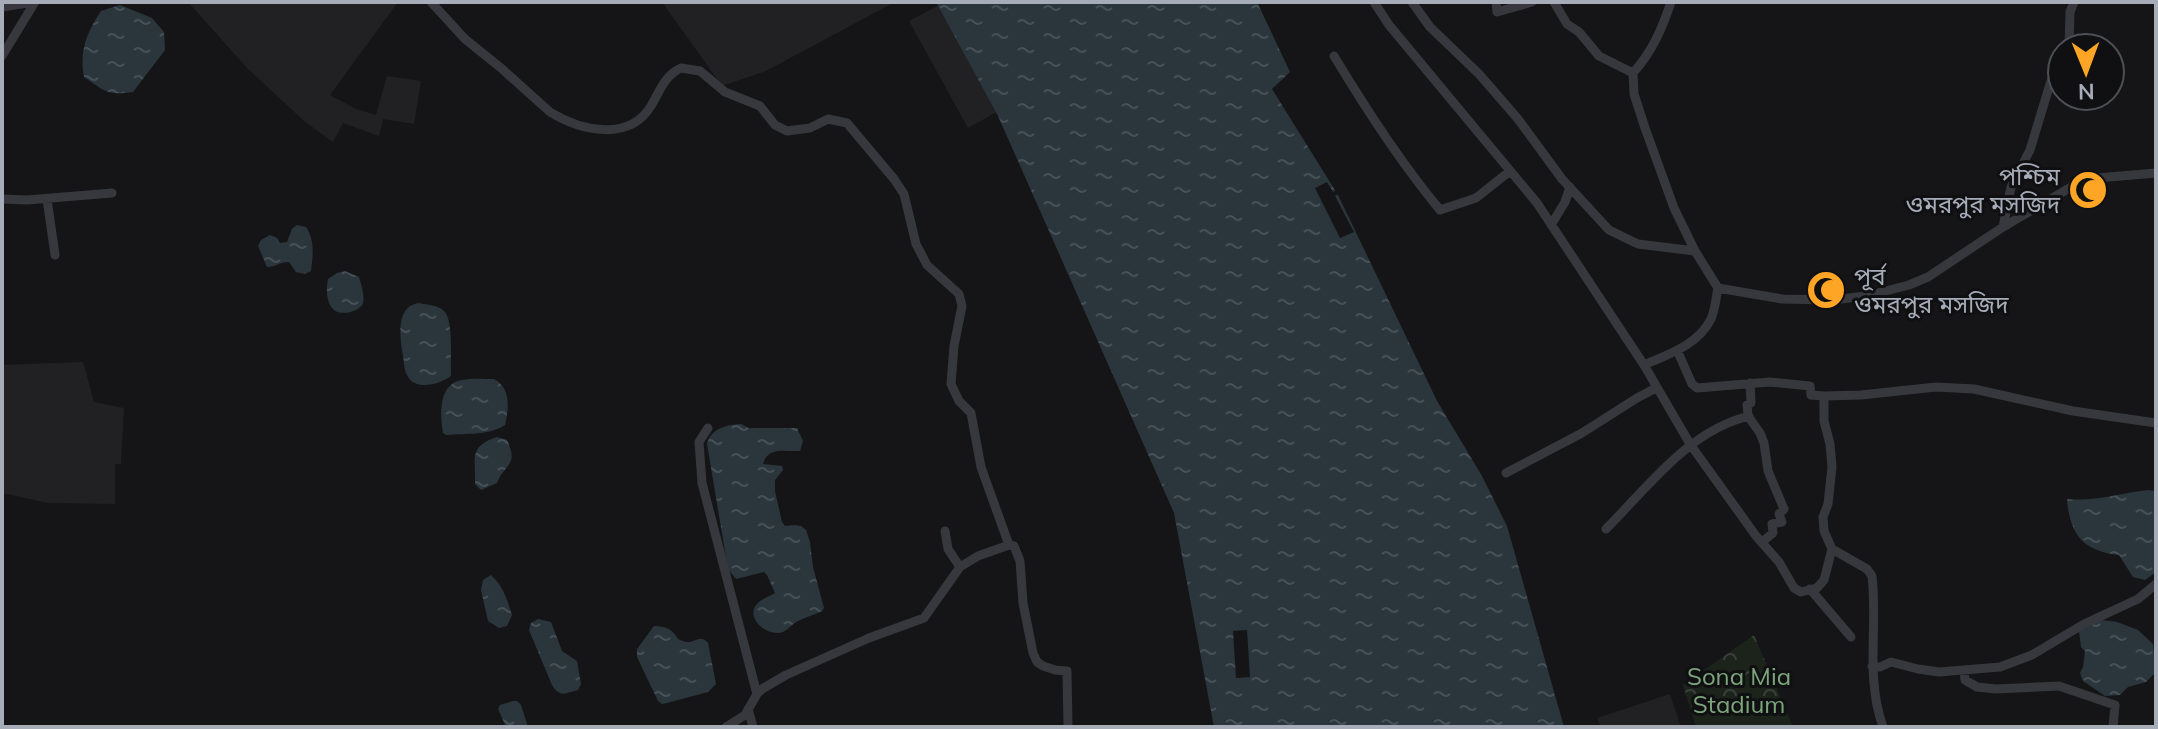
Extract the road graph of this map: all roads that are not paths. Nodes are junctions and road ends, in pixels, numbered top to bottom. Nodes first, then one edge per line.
1 (34, 2) edge
2 (431, 2) edge
3 (1374, 2) edge
4 (1412, 2) edge
5 (1496, 2) edge
6 (1532, 2) edge
7 (1554, 2) edge
8 (1671, 2) edge
9 (2074, 2) edge
10 (2, 7) edge
11 (2069, 32) edge
12 (2, 56) edge
13 (1334, 56) dead end
14 (1633, 73) junction
15 (2046, 97) edge
16 (1510, 171) junction
17 (2156, 173) edge
18 (1570, 187) junction
19 (112, 193) dead end
20 (2, 199) edge
21 (47, 199) junction
22 (1551, 225) junction
23 (2003, 227) junction
24 (1695, 251) junction
25 (55, 255) dead end
26 (1718, 288) junction
27 (1677, 350) junction
28 (1644, 365) junction
29 (1750, 383) junction
30 (1656, 388) junction
31 (1829, 396) junction
32 (1749, 416) junction
33 (2156, 423) edge
34 (708, 428) dead end
35 (1690, 444) junction
36 (1506, 473) dead end
37 (1606, 529) dead end
38 (945, 531) dead end
39 (1762, 542) junction
40 (1009, 545) junction
41 (1832, 549) junction
42 (960, 567) junction
43 (2156, 584) edge
44 (1810, 589) junction
45 (1851, 637) dead end
46 (1872, 666) junction
47 (1964, 671) junction
48 (757, 694) junction
49 (748, 709) junction
50 (726, 727) edge
51 (753, 727) edge
52 (1068, 727) edge
53 (1883, 727) edge
54 (2113, 727) edge

1 - 10 street
1 - 12 street
2 - 40 street
3 - 16 street
4 - 18 street
5 - 6 street
7 - 14 street
8 - 14 street
9 - 11 street
13 - 16 street
14 - 24 street
15 - 23 street
16 - 22 street
17 - 23 street
18 - 22 street
18 - 24 street
19 - 21 street
20 - 21 street
21 - 25 street
22 - 28 street
23 - 26 street
24 - 26 street
26 - 27 street
27 - 28 street
27 - 29 street
28 - 30 street
29 - 31 street
29 - 32 street
30 - 35 street
30 - 36 street
31 - 33 street
31 - 41 street
32 - 35 street
32 - 39 street
34 - 48 street
35 - 37 street
35 - 39 street
38 - 42 street
39 - 44 street
40 - 42 street
40 - 52 street
41 - 44 street
41 - 46 street
42 - 48 street
43 - 47 street
44 - 45 street
46 - 47 street
46 - 53 street
47 - 54 street
48 - 49 street
49 - 50 street
49 - 51 street

